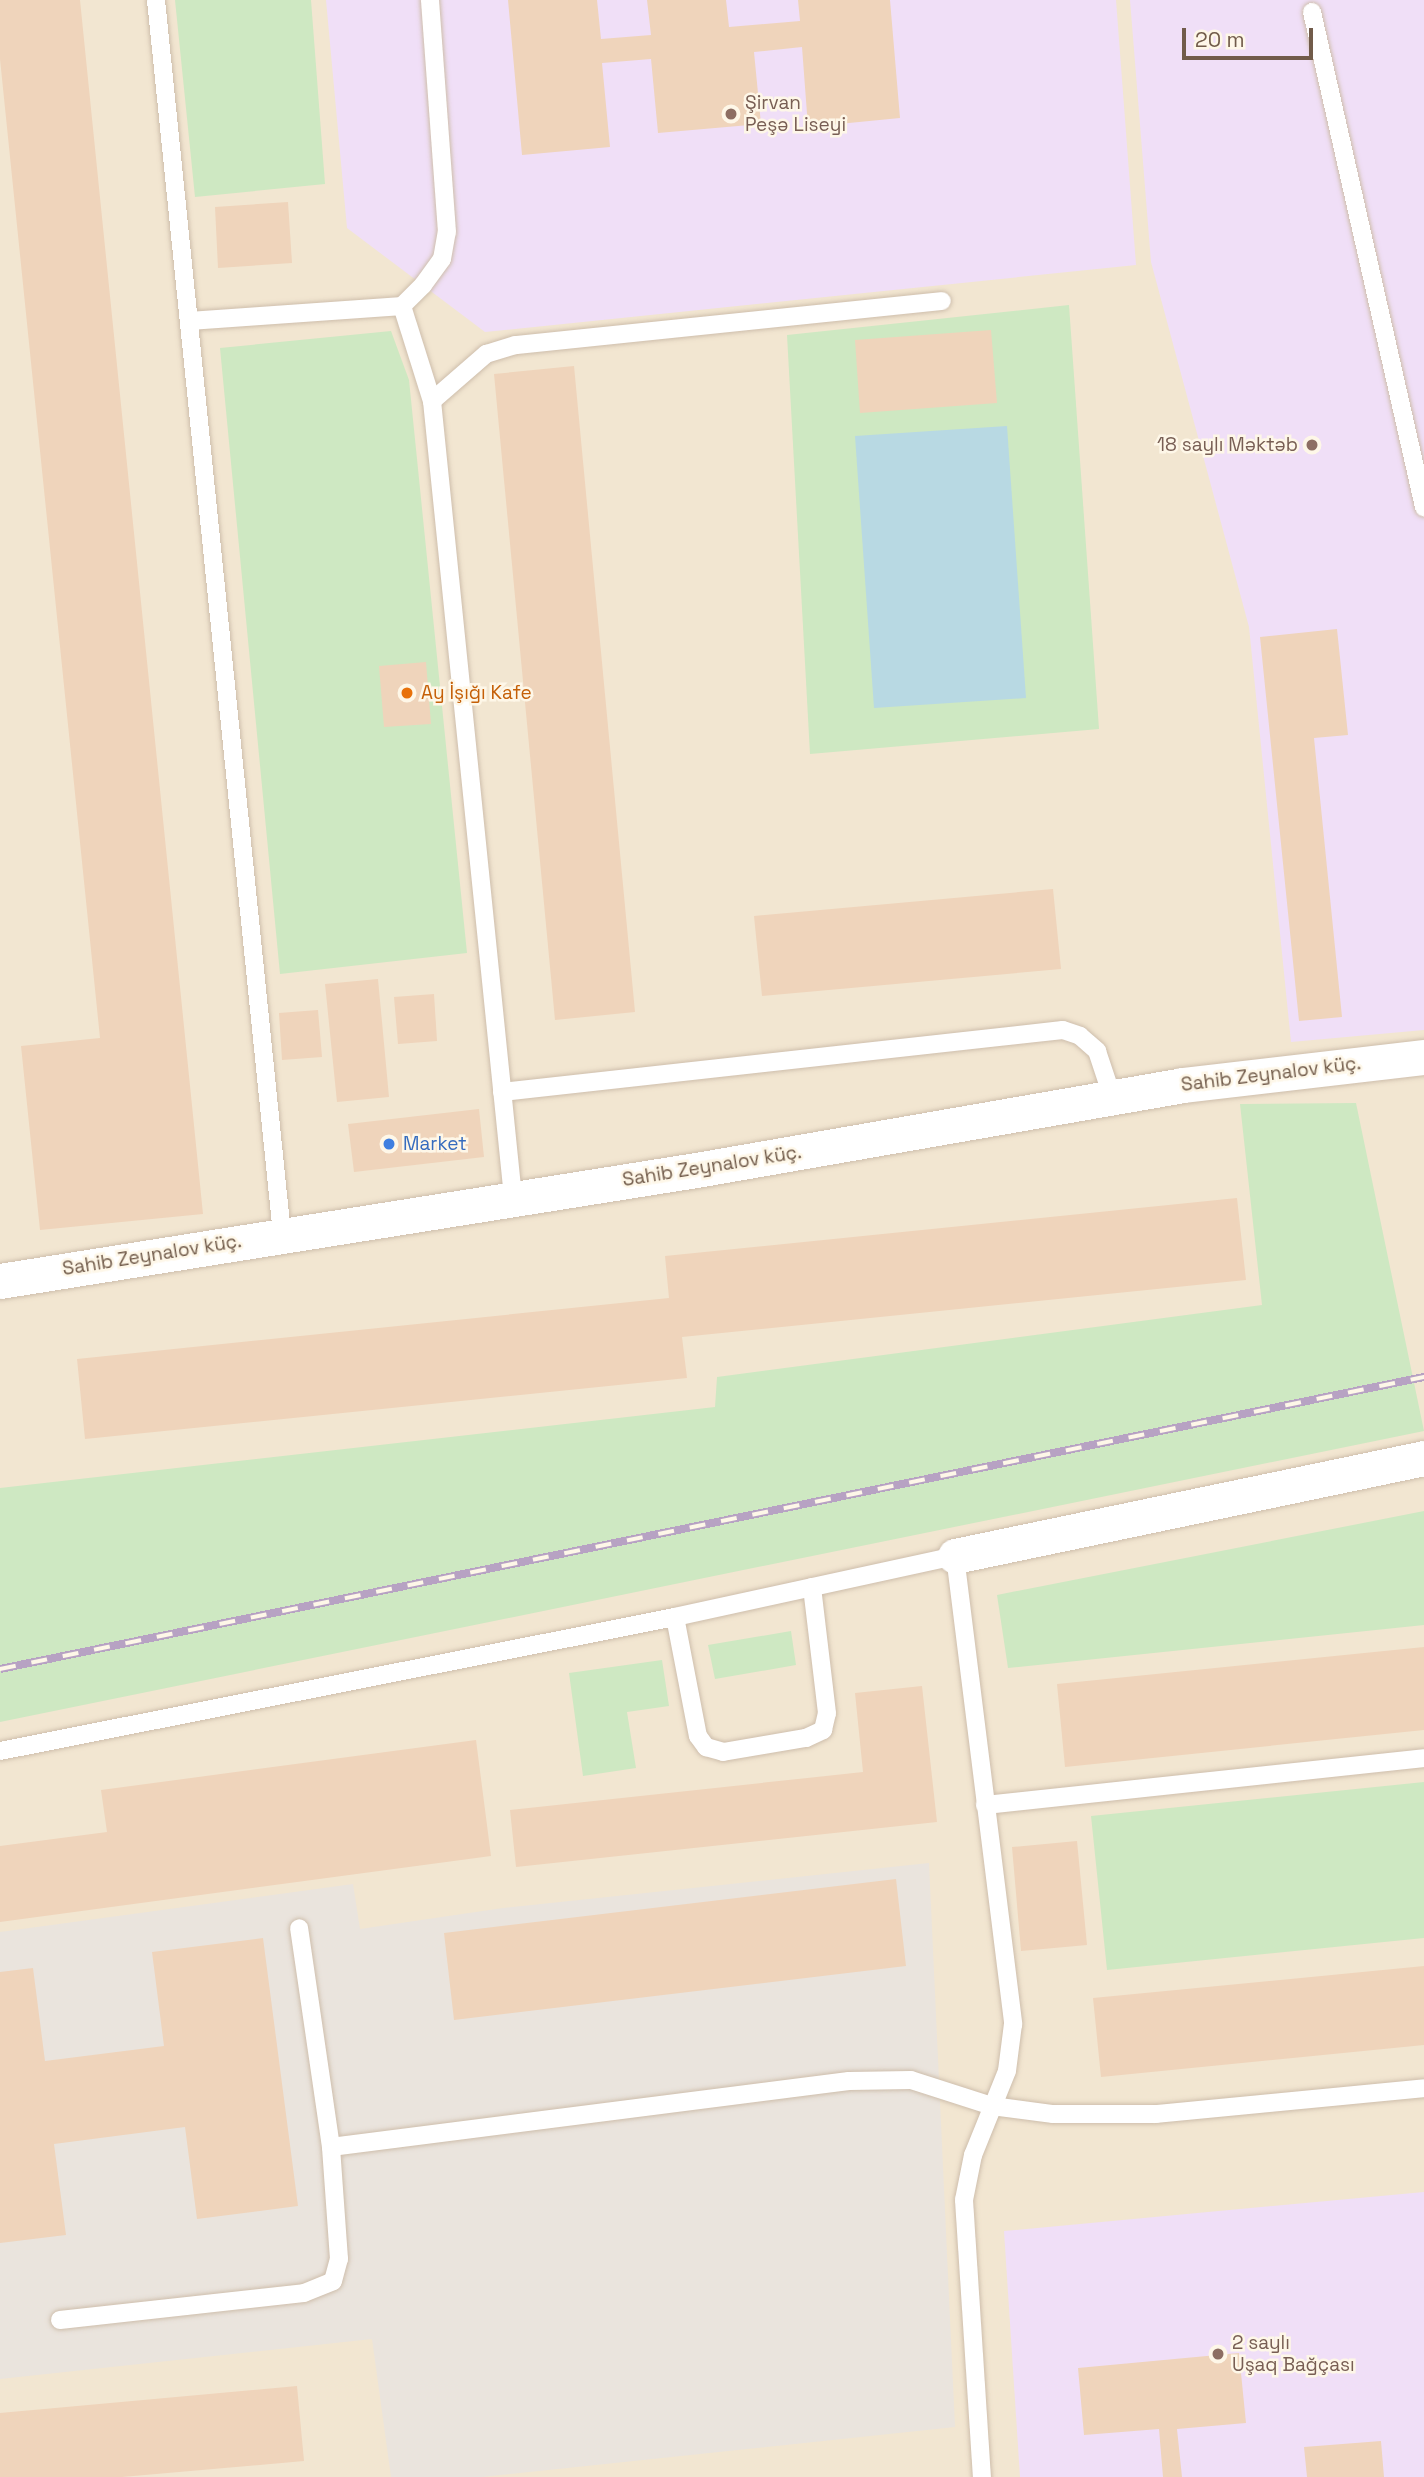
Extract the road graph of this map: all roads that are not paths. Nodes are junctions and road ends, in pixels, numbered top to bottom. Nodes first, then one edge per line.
1 (156, 0) edge
2 (430, 0) edge
3 (1312, 12) dead end
4 (943, 301) dead end
5 (402, 306) junction
6 (189, 321) junction
7 (432, 401) junction
8 (1424, 507) edge
9 (1424, 1057) edge
10 (502, 1092) junction
11 (1112, 1096) junction
12 (513, 1197) junction
13 (282, 1234) junction
14 (0, 1281) edge
15 (1424, 1458) edge
16 (955, 1556) junction
17 (812, 1587) junction
18 (675, 1616) junction
19 (0, 1751) edge
20 (1424, 1758) edge
21 (985, 1805) junction
22 (299, 1928) dead end
23 (1424, 2088) edge
24 (992, 2106) junction
25 (331, 2147) junction
26 (60, 2320) dead end
27 (982, 2477) edge

1 - 6 lane
2 - 5 lane
3 - 8 lane
4 - 7 lane
5 - 6 lane
5 - 7 lane
6 - 13 lane
7 - 10 lane
9 - 11 street, Sahib Zeynalov küç.
10 - 11 lane
10 - 12 lane
11 - 12 street, Sahib Zeynalov küç.
12 - 13 street, Sahib Zeynalov küç.
13 - 14 street, Sahib Zeynalov küç.
15 - 16 street
16 - 17 lane
16 - 21 lane
17 - 18 lane
17 - 18 lane
18 - 19 lane
20 - 21 lane
21 - 24 lane
22 - 25 lane
23 - 24 lane
24 - 25 lane
24 - 27 lane
25 - 26 lane

